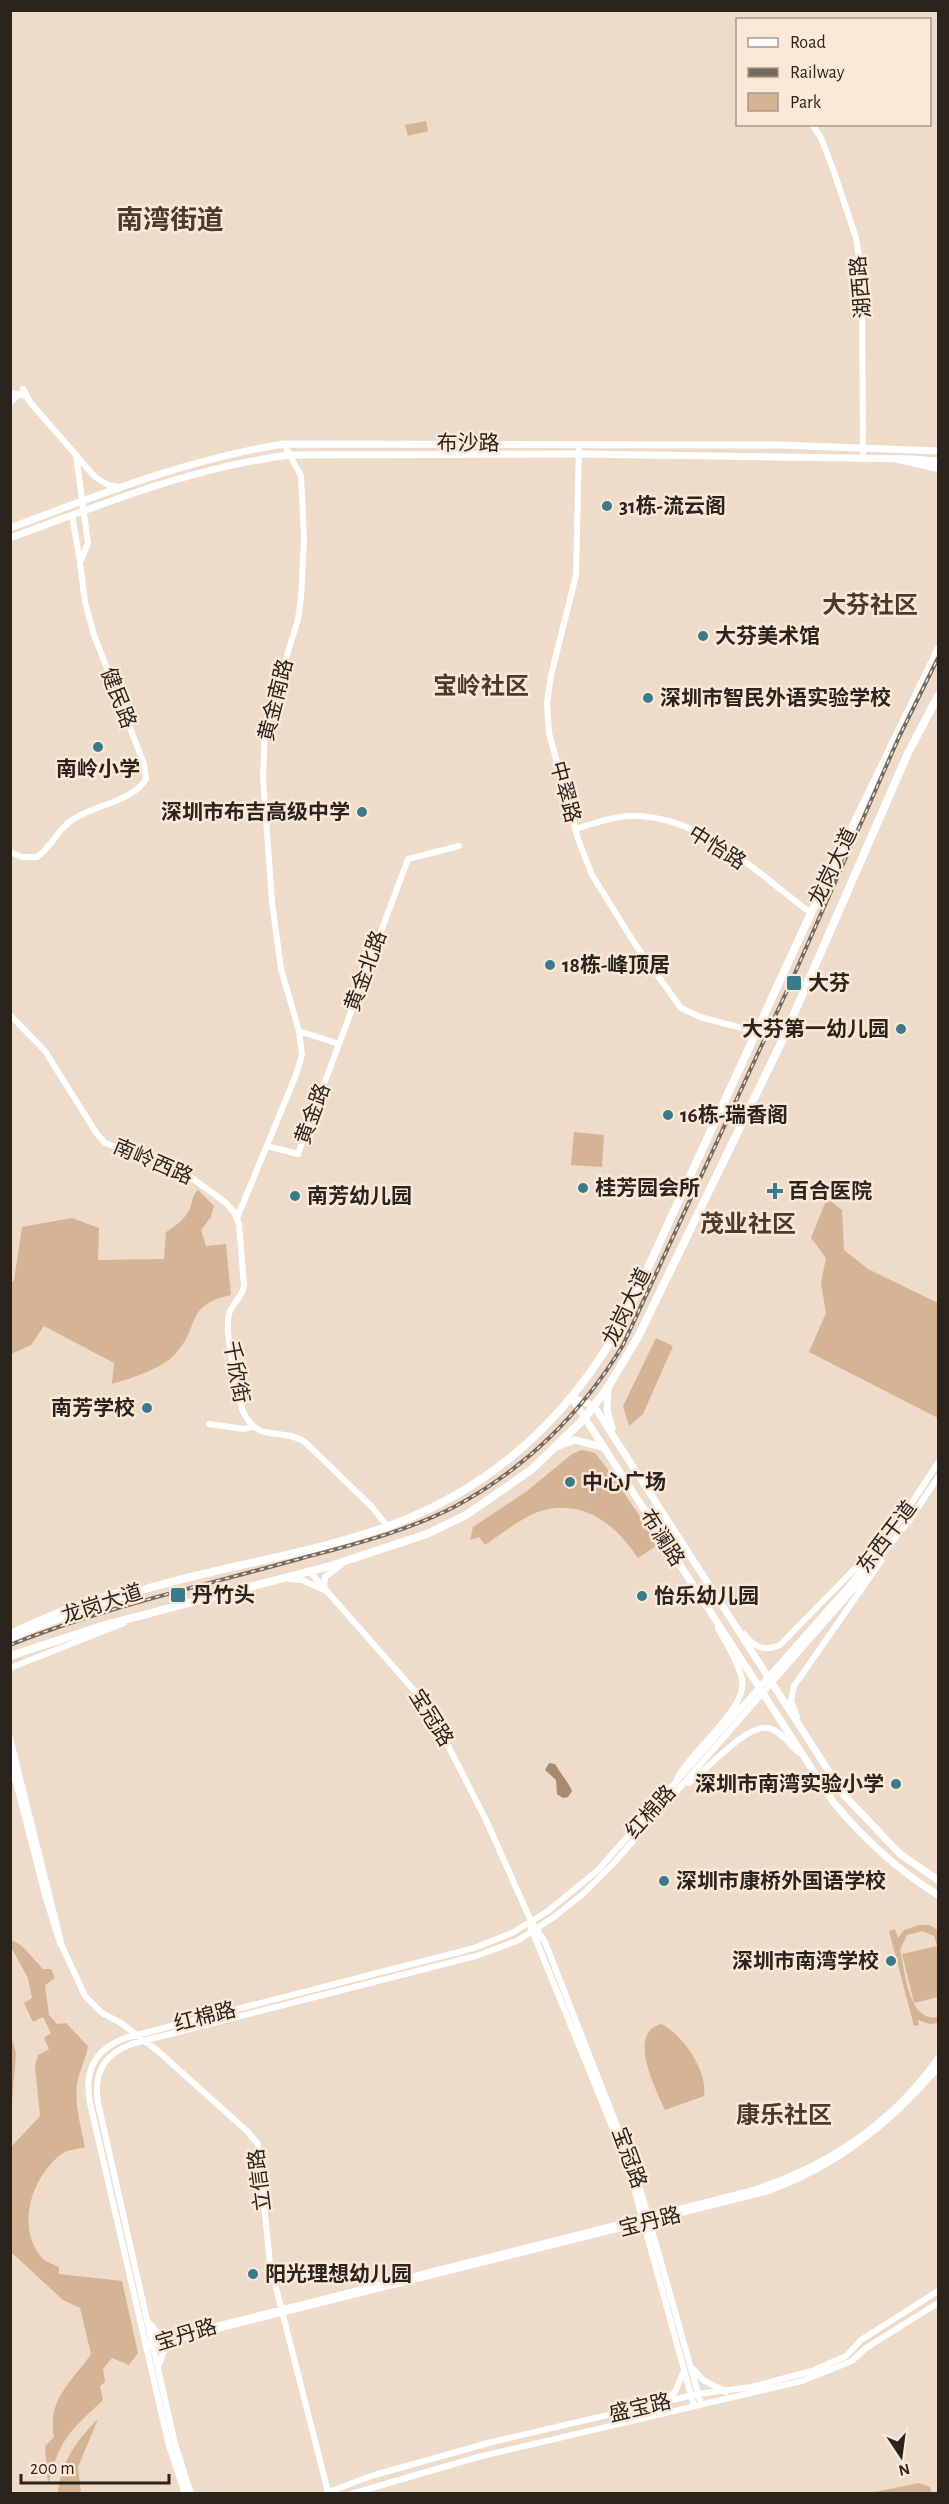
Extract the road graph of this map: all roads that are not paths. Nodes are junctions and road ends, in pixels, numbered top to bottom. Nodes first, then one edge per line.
1 (813, 126) edge
2 (10, 393) edge
3 (23, 393) junction
4 (10, 404) edge
5 (284, 444) junction
6 (579, 444) junction
7 (864, 447) junction
8 (939, 451) edge
9 (579, 454) junction
10 (76, 455) junction
11 (290, 455) junction
12 (864, 458) junction
13 (898, 459) junction
14 (939, 461) edge
15 (939, 468) edge
16 (96, 477) junction
17 (122, 487) junction
18 (95, 496) junction
19 (72, 515) junction
20 (10, 528) edge
21 (10, 538) edge
22 (80, 563) junction
23 (939, 650) edge
24 (939, 696) edge
25 (575, 829) junction
26 (459, 846) dead end
27 (10, 852) edge
28 (811, 913) junction
29 (10, 1015) edge
30 (299, 1031) junction
31 (755, 1033) junction
32 (783, 1039) junction
33 (339, 1044) junction
34 (267, 1146) junction
35 (237, 1218) junction
36 (608, 1387) junction
37 (572, 1398) junction
38 (594, 1406) junction
39 (584, 1419) junction
40 (209, 1424) dead end
41 (251, 1427) junction
42 (614, 1436) junction
43 (556, 1447) junction
44 (603, 1447) junction
45 (938, 1467) edge
46 (939, 1477) edge
47 (658, 1504) junction
48 (645, 1513) junction
49 (906, 1519) junction
50 (387, 1526) junction
51 (349, 1560) junction
52 (310, 1572) junction
53 (274, 1581) junction
54 (157, 1586) junction
55 (324, 1590) junction
56 (727, 1612) junction
57 (149, 1615) junction
58 (713, 1619) junction
59 (10, 1633) edge
60 (10, 1638) edge
61 (10, 1656) edge
62 (10, 1669) edge
63 (10, 1738) edge
64 (808, 1742) junction
65 (798, 1752) junction
66 (10, 1759) edge
67 (696, 1766) joint
68 (676, 1788) junction
69 (21, 1792) junction
70 (939, 1880) edge
71 (939, 1895) edge
72 (531, 1921) junction
73 (533, 1930) junction
74 (136, 2035) junction
75 (145, 2041) junction
76 (939, 2058) edge
77 (939, 2068) edge
78 (646, 2220) junction
79 (939, 2291) edge
80 (939, 2302) edge
81 (282, 2311) junction
82 (147, 2319) junction
83 (174, 2338) junction
84 (150, 2345) junction
85 (683, 2367) junction
86 (692, 2368) junction
87 (159, 2372) junction
88 (727, 2392) junction
89 (695, 2395) junction
90 (656, 2404) junction
91 (701, 2404) junction
92 (693, 2406) junction
93 (185, 2493) edge
94 (191, 2493) edge
95 (326, 2493) edge
96 (351, 2493) edge

1 - 7 street, 湖西路
2 - 3 street
3 - 4 street
3 - 10 street
5 - 6 main road, 布沙路
5 - 11 street, 黄金南路
5 - 17 main road, 布沙路
6 - 7 main road, 布沙路
6 - 9 street, 中翠路
7 - 8 main road, 布沙路
7 - 12 street, 湖西路
9 - 11 main road, 布沙路
9 - 12 main road, 布沙路
9 - 25 street, 中翠路
10 - 16 street
10 - 22 street, 健民路
11 - 19 main road, 布沙路
11 - 30 street, 黄金南路
12 - 13 main road, 布沙路
13 - 14 main road, 布沙路
13 - 15 highway
16 - 17 street
16 - 18 street
17 - 18 main road, 布沙路
18 - 20 main road, 布沙路
19 - 21 main road, 布沙路
19 - 22 street
22 - 27 street, 健民路
23 - 28 highway, 龙岗大道
24 - 32 highway, 龙岗大道
25 - 28 street, 中怡路
25 - 31 street, 中翠路
26 - 33 street, 黄金北路
28 - 31 highway, 龙岗大道
29 - 35 street, 南岭西路
30 - 33 street
30 - 34 street, 黄金南路
31 - 32 street, 中翠路
31 - 37 highway, 龙岗大道
32 - 36 highway, 龙岗大道
33 - 34 street, 黄金路
34 - 35 street
35 - 41 street, 千欣街
36 - 38 highway, 龙岗大道
36 - 42 main road
37 - 38 main road
37 - 39 main road, 布澜路
37 - 50 highway, 龙岗大道
38 - 39 highway, 龙岗大道
38 - 42 main road, 布澜路
39 - 43 highway, 龙岗大道
39 - 44 main road, 布澜路
40 - 41 street
41 - 50 street, 千欣街
42 - 47 main road, 布澜路
43 - 44 main road
43 - 51 highway, 龙岗大道
44 - 48 main road, 布澜路
45 - 49 street, 东西干道
46 - 49 street, 东西干道
47 - 48 main road
47 - 56 main road, 布澜路
48 - 58 main road, 布澜路
49 - 56 street
49 - 64 street
49 - 67 street, 东西干道
50 - 54 highway, 龙岗大道
51 - 52 highway, 龙岗大道
51 - 55 street
52 - 53 highway, 龙岗大道
52 - 55 street, 宝冠路
53 - 55 street
53 - 57 highway, 龙岗大道
54 - 59 street
54 - 60 highway, 龙岗大道
55 - 72 street, 宝冠路
56 - 64 main road, 布澜路
57 - 61 highway, 龙岗大道
57 - 62 street
58 - 65 main road, 布澜路
58 - 68 street
63 - 69 street, 立信路
64 - 70 main road, 布澜路
65 - 68 street
65 - 71 main road, 布澜路
66 - 69 street, 立信路
67 - 68 street, 红棉路
68 - 72 street, 红棉路
68 - 73 street, 红棉路
69 - 74 street, 立信路
72 - 73 street, 宝冠路
72 - 74 street, 红棉路
73 - 75 street, 红棉路
73 - 78 street, 宝冠路
74 - 75 street, 立信路
74 - 84 street, 红棉路
75 - 81 street, 立信路
75 - 82 street, 红棉路
76 - 78 street, 宝丹路
77 - 78 street, 宝丹路
78 - 81 street, 宝丹路
78 - 85 street, 宝冠路
78 - 86 street, 宝冠路
79 - 88 street, 盛宝路
80 - 91 street, 盛宝路
81 - 83 street, 宝丹路
81 - 95 street, 立信路
82 - 83 street
82 - 84 street, 红棉路
83 - 84 street, 宝丹路
83 - 87 street
84 - 87 street, 红棉路
84 - 93 street, 红棉路
85 - 89 street, 宝冠路
85 - 90 street
86 - 88 street
86 - 89 street, 宝冠路
87 - 94 street, 红棉路
88 - 89 street, 盛宝路
89 - 90 street, 盛宝路
89 - 91 street, 宝冠路
89 - 92 street, 宝冠路
90 - 95 street, 盛宝路
91 - 92 street, 盛宝路
92 - 96 street, 盛宝路

